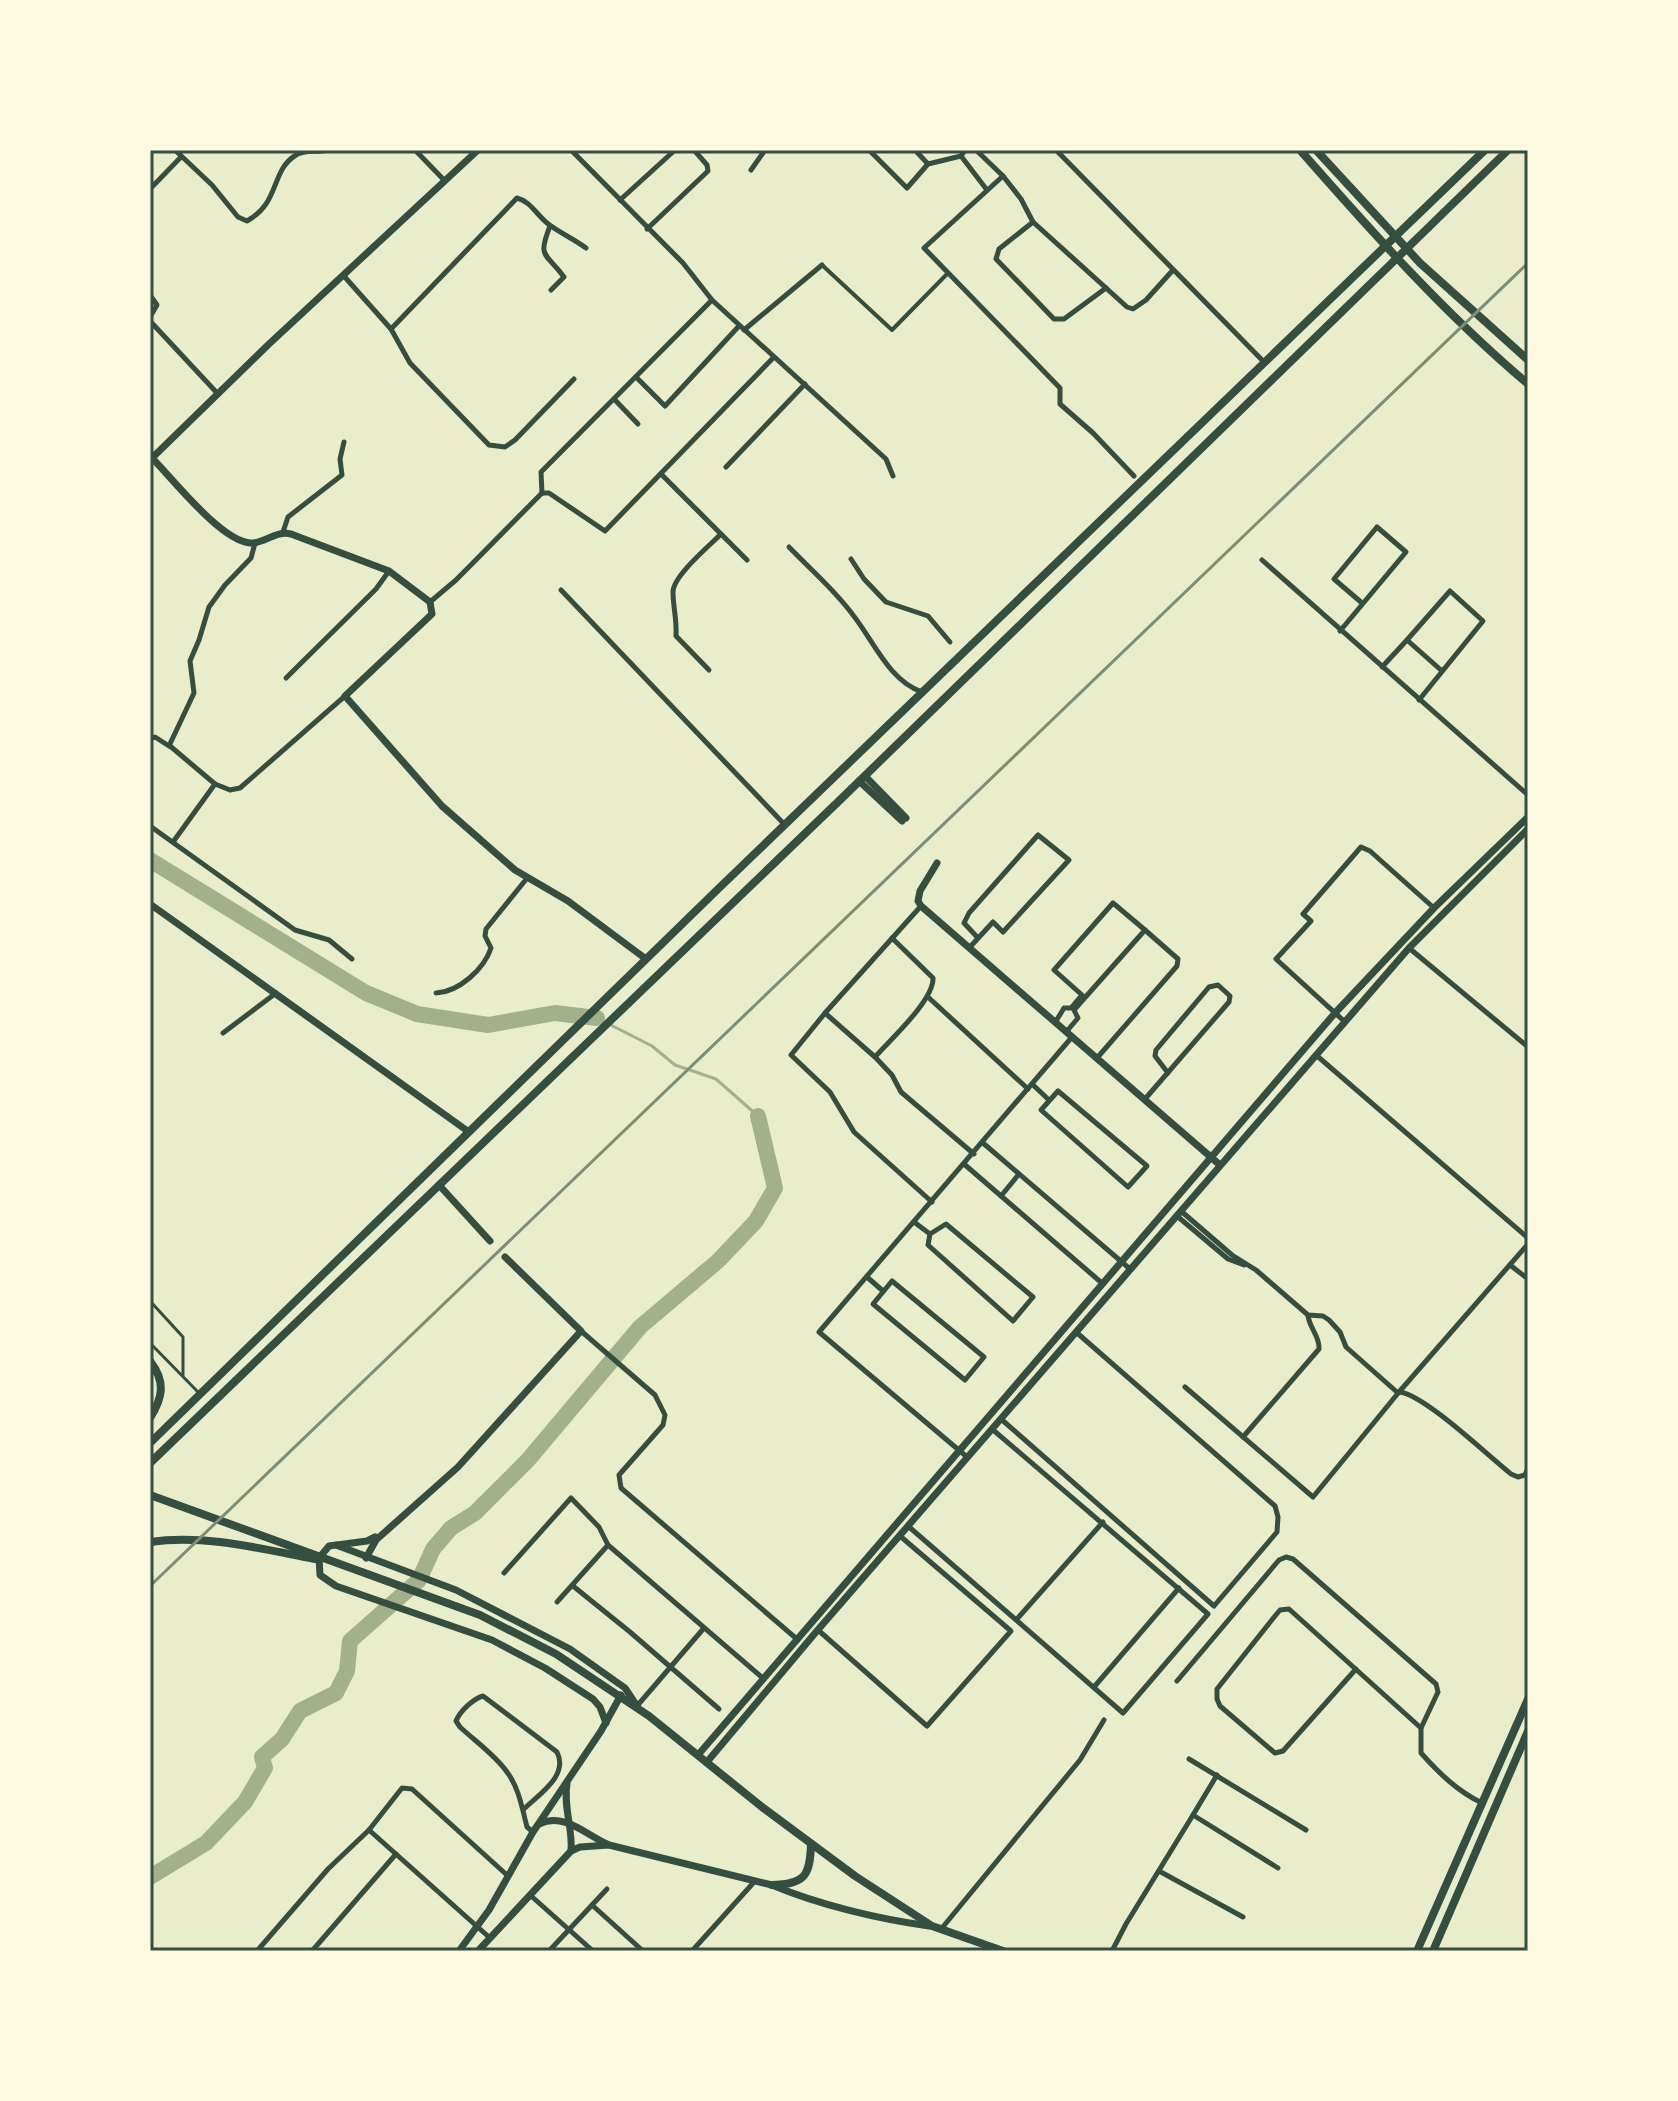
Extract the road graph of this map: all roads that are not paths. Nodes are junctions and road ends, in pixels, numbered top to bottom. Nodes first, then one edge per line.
1 (175, 150) edge
2 (415, 150) edge
3 (478, 150) edge
4 (571, 150) edge
5 (675, 150) edge
6 (694, 150) edge
7 (765, 150) edge
8 (869, 150) edge
9 (915, 150) edge
10 (976, 150) edge
11 (1056, 150) edge
12 (1300, 150) edge
13 (1316, 150) edge
14 (1485, 150) edge
15 (1508, 150) edge
16 (324, 151) edge
17 (963, 153) edge
18 (181, 157) junction
19 (928, 164) junction
20 (751, 170) dead end
21 (1003, 176) junction
22 (445, 181) junction
23 (150, 189) edge
24 (987, 190) junction
25 (620, 200) junction
26 (1033, 222) junction
27 (550, 226) junction
28 (647, 229) junction
29 (1395, 234) junction
30 (1384, 245) junction
31 (586, 248) dead end
32 (1407, 248) junction
33 (1395, 259) junction
34 (822, 265) joint
35 (1173, 270) junction
36 (948, 273) junction
37 (343, 275) junction
38 (1106, 288) junction
39 (551, 290) dead end
40 (150, 295) edge
41 (712, 300) junction
42 (150, 319) edge
43 (742, 328) junction
44 (391, 329) junction
45 (774, 357) junction
46 (1528, 360) edge
47 (1264, 362) junction
48 (636, 377) junction
49 (574, 379) dead end
50 (805, 384) junction
51 (1528, 384) edge
52 (218, 394) junction
53 (614, 399) junction
54 (638, 424) dead end
55 (344, 442) dead end
56 (151, 459) edge
57 (726, 467) dead end
58 (661, 474) junction
59 (893, 476) dead end
60 (1134, 476) dead end
61 (542, 493) junction
62 (1106, 516) junction
63 (1119, 527) junction
64 (283, 532) junction
65 (721, 534) junction
66 (255, 543) junction
67 (789, 547) dead end
68 (851, 559) dead end
69 (747, 560) dead end
70 (1262, 560) dead end
71 (389, 571) junction
72 (561, 590) dead end
73 (430, 602) junction
74 (1362, 603) junction
75 (1340, 631) junction
76 (1407, 640) junction
77 (950, 642) dead end
78 (1382, 667) junction
79 (709, 670) dead end
80 (1442, 671) junction
81 (286, 678) dead end
82 (923, 693) junction
83 (345, 696) junction
84 (1419, 700) junction
85 (150, 739) edge
86 (169, 746) junction
87 (862, 779) junction
88 (215, 784) junction
89 (1528, 795) edge
90 (1528, 817) edge
91 (904, 820) dead end
92 (788, 824) junction
93 (150, 826) edge
94 (1528, 829) edge
95 (803, 835) junction
96 (173, 842) junction
97 (937, 863) dead end
98 (529, 876) junction
99 (150, 904) edge
100 (921, 906) junction
101 (1434, 908) junction
102 (1145, 930) junction
103 (892, 938) junction
104 (978, 938) junction
105 (969, 948) junction
106 (1409, 948) junction
107 (352, 959) dead end
108 (646, 959) junction
109 (276, 993) junction
110 (436, 993) dead end
111 (928, 997) junction
112 (825, 1013) junction
113 (1335, 1013) junction
114 (1056, 1021) junction
115 (1345, 1022) junction
116 (223, 1033) dead end
117 (1070, 1034) junction
118 (1528, 1047) edge
119 (1316, 1055) junction
120 (875, 1057) junction
121 (1097, 1058) junction
122 (1168, 1073) junction
123 (1030, 1087) junction
124 (1145, 1099) junction
125 (1049, 1100) junction
126 (469, 1132) junction
127 (983, 1143) junction
128 (974, 1154) junction
129 (1212, 1158) junction
130 (964, 1164) junction
131 (1220, 1165) junction
132 (1019, 1174) junction
133 (439, 1185) junction
134 (1001, 1196) junction
135 (932, 1202) junction
136 (1179, 1213) junction
137 (914, 1222) junction
138 (930, 1234) junction
139 (1528, 1238) edge
140 (490, 1241) dead end
141 (1528, 1244) edge
142 (505, 1257) dead end
143 (1123, 1263) junction
144 (333, 1265) junction
145 (1510, 1265) junction
146 (1130, 1269) junction
147 (344, 1277) junction
148 (867, 1277) junction
149 (318, 1278) junction
150 (1528, 1279) edge
151 (1104, 1284) junction
152 (332, 1289) junction
153 (883, 1291) junction
154 (150, 1301) edge
155 (1308, 1315) junction
156 (581, 1331) junction
157 (1076, 1332) junction
158 (150, 1343) edge
159 (150, 1361) edge
160 (183, 1375) junction
161 (1185, 1387) dead end
162 (1399, 1393) junction
163 (199, 1394) junction
164 (150, 1418) edge
165 (1001, 1419) junction
166 (992, 1429) junction
167 (164, 1430) junction
168 (1243, 1437) junction
169 (174, 1441) junction
170 (150, 1443) edge
171 (964, 1454) junction
172 (150, 1463) edge
173 (1528, 1468) edge
174 (150, 1495) edge
175 (1103, 1522) junction
176 (908, 1526) junction
177 (384, 1532) junction
178 (900, 1536) junction
179 (150, 1542) edge
180 (336, 1545) junction
181 (608, 1545) junction
182 (366, 1558) junction
183 (342, 1564) junction
184 (504, 1573) dead end
185 (573, 1586) junction
186 (1179, 1588) junction
187 (557, 1602) dead end
188 (1017, 1619) junction
189 (704, 1628) junction
190 (818, 1630) junction
191 (798, 1641) junction
192 (669, 1666) junction
193 (1356, 1669) junction
194 (765, 1680) junction
195 (1177, 1681) dead end
196 (1094, 1687) junction
197 (621, 1695) junction
198 (1528, 1699) edge
199 (637, 1706) junction
200 (719, 1709) dead end
201 (1104, 1720) dead end
202 (606, 1723) junction
203 (1421, 1728) junction
204 (1528, 1731) edge
205 (698, 1755) junction
206 (1189, 1759) dead end
207 (707, 1762) junction
208 (1217, 1775) junction
209 (568, 1782) junction
210 (1482, 1804) junction
211 (523, 1810) junction
212 (1193, 1815) junction
213 (570, 1823) junction
214 (536, 1828) junction
215 (369, 1830) junction
216 (1306, 1830) dead end
217 (811, 1844) junction
218 (609, 1845) junction
219 (571, 1851) junction
220 (396, 1854) junction
221 (1278, 1868) dead end
222 (1159, 1871) junction
223 (509, 1876) junction
224 (755, 1881) junction
225 (772, 1885) junction
226 (607, 1889) dead end
227 (530, 1895) junction
228 (592, 1905) junction
229 (1243, 1917) dead end
230 (477, 1927) junction
231 (936, 1928) junction
232 (569, 1931) junction
233 (490, 1938) junction
234 (257, 1951) edge
235 (312, 1951) edge
236 (459, 1951) edge
237 (478, 1951) edge
238 (549, 1951) edge
239 (593, 1951) edge
240 (643, 1951) edge
241 (692, 1951) edge
242 (1003, 1951) edge
243 (1112, 1951) edge
244 (1417, 1951) edge
245 (1433, 1951) edge

1 - 18 street
2 - 22 street
3 - 22 main road
4 - 25 street
5 - 25 street
6 - 28 street
7 - 20 street
8 - 19 street
9 - 19 street
10 - 21 street
11 - 35 street
12 - 30 main road
13 - 29 main road
14 - 29 main road
15 - 32 main road
16 - 18 street
17 - 19 street
17 - 24 street
18 - 23 street
21 - 24 street
21 - 26 street
22 - 37 main road
24 - 36 street
25 - 28 street
26 - 38 street
26 - 38 street
27 - 31 street
27 - 39 street
27 - 44 street
28 - 41 street
29 - 30 main road
29 - 32 main road
30 - 33 main road
30 - 47 main road
32 - 33 main road
32 - 46 main road
33 - 51 main road
33 - 63 main road
34 - 36 street
34 - 43 street
35 - 38 street
35 - 47 street
36 - 60 street
37 - 44 street
37 - 52 main road
40 - 42 street
41 - 43 street
41 - 48 street
42 - 52 street
43 - 45 street
43 - 48 street
44 - 49 street
45 - 50 street
45 - 58 street
47 - 62 main road
48 - 53 street
50 - 57 street
50 - 59 street
52 - 56 main road
53 - 54 street
53 - 61 street
55 - 64 street
56 - 66 main road
58 - 61 street
58 - 65 street
61 - 73 street
62 - 63 main road
62 - 82 main road
63 - 87 main road
64 - 66 main road
64 - 71 main road
65 - 69 street
65 - 79 street
66 - 86 street
67 - 82 street
68 - 77 street
70 - 75 street
71 - 73 main road
71 - 81 street
72 - 92 street
73 - 83 main road
74 - 74 street
74 - 75 street
75 - 78 street
76 - 78 street
76 - 80 street
76 - 80 street
78 - 84 street
80 - 84 street
82 - 92 main road
83 - 88 street
83 - 98 main road
84 - 89 street
85 - 86 street
86 - 88 street
87 - 91 main road
87 - 95 main road
88 - 96 street
90 - 101 main road
92 - 95 main road
92 - 108 main road
93 - 96 street
94 - 106 main road
95 - 133 main road
96 - 107 street
97 - 100 main road
98 - 108 main road
98 - 110 street
99 - 109 main road
100 - 103 street
100 - 105 main road
101 - 113 main road
101 - 113 street
102 - 114 street
102 - 117 street
102 - 121 street
103 - 111 street
103 - 112 street
104 - 104 street
104 - 105 street
105 - 114 main road
106 - 115 main road
106 - 118 street
108 - 126 main road
109 - 116 street
109 - 126 main road
111 - 120 street
111 - 123 street
112 - 120 street
112 - 135 street
113 - 115 street
113 - 129 main road
114 - 117 main road
115 - 119 main road
117 - 121 main road
117 - 123 street
119 - 131 main road
119 - 139 street
120 - 128 street
121 - 124 main road
122 - 122 street
122 - 124 street
123 - 125 street
123 - 127 street
124 - 129 main road
125 - 125 street
126 - 144 main road
127 - 128 street
127 - 132 street
128 - 130 street
129 - 131 main road
129 - 143 main road
130 - 134 street
130 - 135 street
131 - 136 main road
132 - 134 street
132 - 143 street
133 - 140 main road
133 - 147 main road
134 - 151 street
135 - 137 street
136 - 146 main road
136 - 155 street
137 - 138 street
137 - 148 street
138 - 138 street
141 - 145 street
142 - 156 main road
143 - 146 street
143 - 151 main road
144 - 147 main road
144 - 149 main road
145 - 150 street
145 - 162 street
146 - 157 main road
147 - 152 main road
148 - 153 street
148 - 171 street
149 - 152 main road
149 - 163 main road
151 - 171 main road
152 - 169 main road
153 - 153 street
154 - 160 lane
155 - 162 street
155 - 168 street
156 - 177 main road
156 - 191 street
157 - 165 main road
157 - 165 street
158 - 160 lane
159 - 164 main road
160 - 163 lane
161 - 168 street
162 - 168 street
162 - 173 street
163 - 167 main road
165 - 166 main road
166 - 171 main road
166 - 175 street
167 - 169 main road
167 - 170 main road
169 - 172 main road
171 - 176 main road
171 - 191 main road
174 - 183 main road
175 - 186 street
175 - 188 street
176 - 178 main road
176 - 188 street
177 - 180 main road
177 - 182 main road
178 - 190 main road
178 - 190 street
179 - 183 main road
180 - 182 main road
180 - 202 main road
181 - 184 street
181 - 185 street
181 - 189 street
182 - 199 main road
183 - 197 main road
185 - 187 street
185 - 192 street
186 - 196 street
186 - 196 street
188 - 196 street
189 - 192 street
189 - 194 street
190 - 207 main road
191 - 194 main road
192 - 199 street
192 - 200 street
193 - 193 street
193 - 203 street
194 - 205 main road
195 - 203 street
197 - 199 main road
197 - 202 main road
198 - 210 main road
199 - 205 main road
201 - 231 street
202 - 209 main road
203 - 210 street
204 - 245 main road
205 - 207 main road
206 - 208 street
207 - 217 main road
208 - 212 street
208 - 216 street
209 - 213 main road
209 - 214 main road
210 - 244 main road
211 - 211 street
211 - 214 street
212 - 221 street
212 - 222 street
213 - 214 main road
213 - 218 main road
213 - 219 main road
214 - 223 main road
215 - 220 street
215 - 223 street
215 - 234 street
217 - 225 main road
217 - 231 main road
218 - 219 main road
218 - 224 main road
219 - 227 main road
220 - 230 street
220 - 235 street
222 - 229 street
222 - 243 street
223 - 230 main road
224 - 225 main road
224 - 241 street
225 - 231 main road
226 - 228 street
227 - 232 street
227 - 233 main road
228 - 232 street
228 - 240 street
230 - 233 street
230 - 236 main road
231 - 242 main road
232 - 238 street
232 - 239 street
233 - 237 main road

